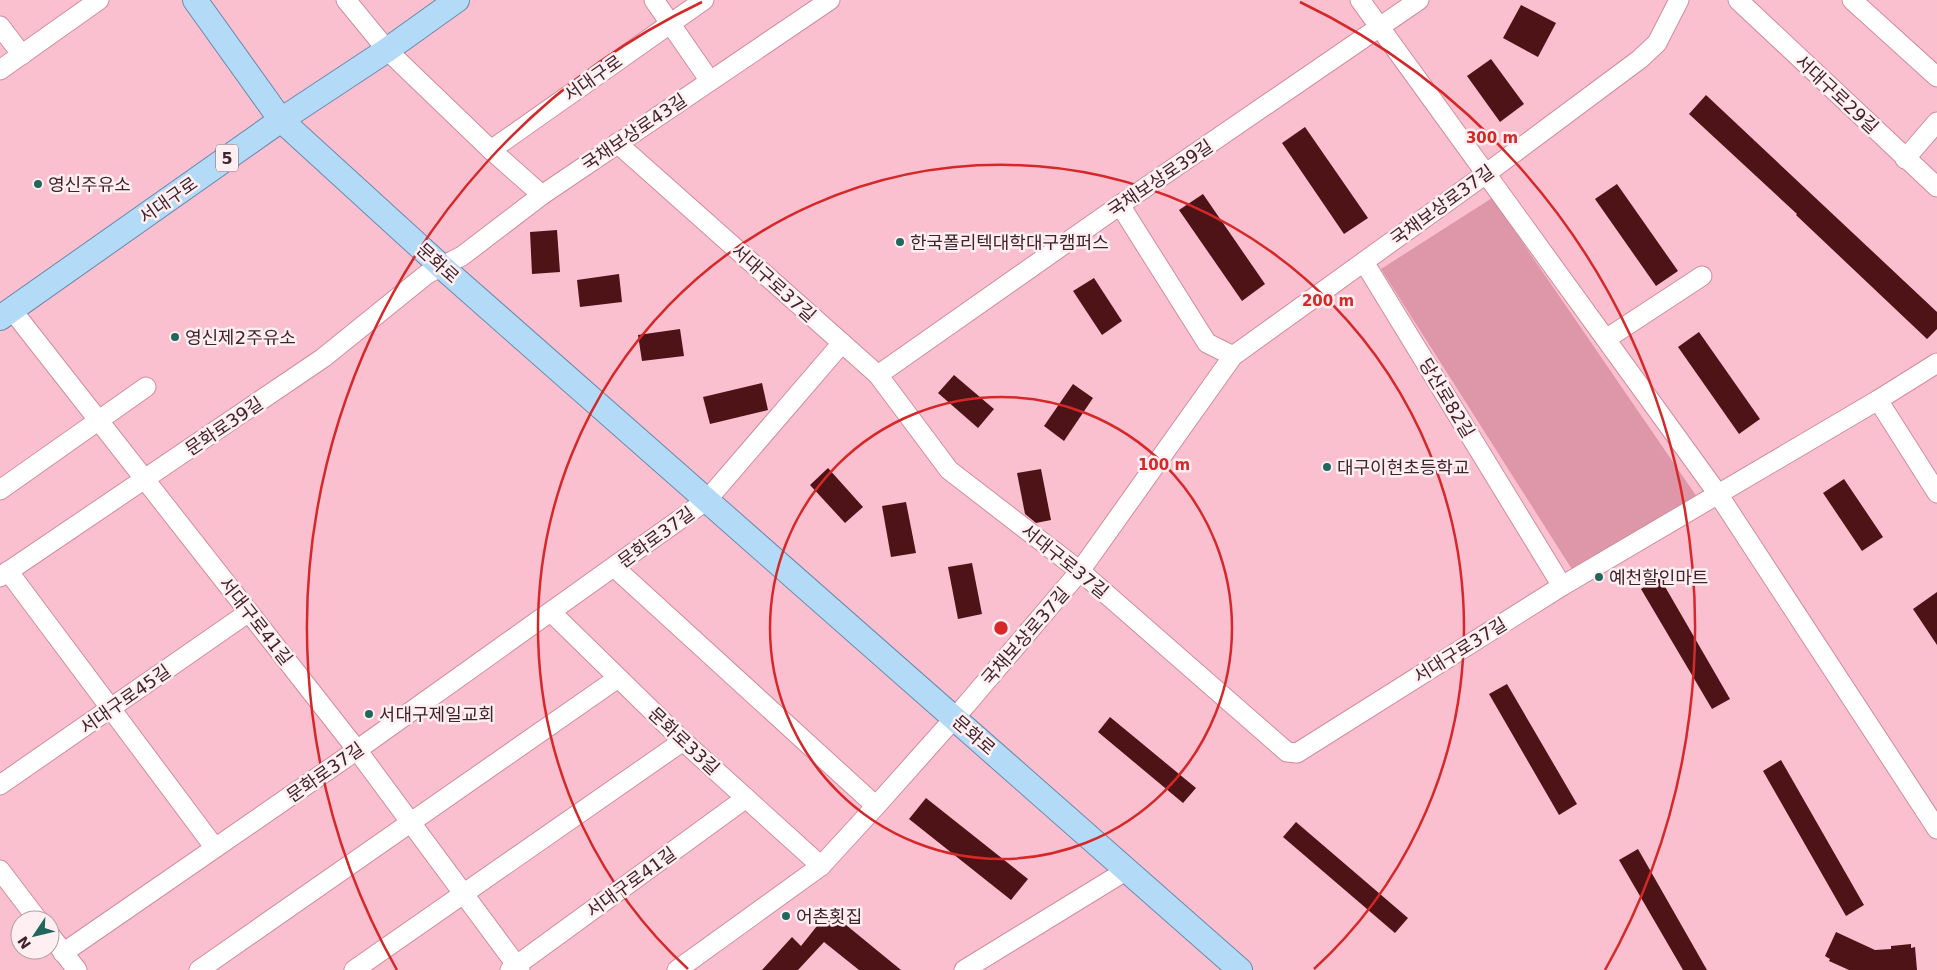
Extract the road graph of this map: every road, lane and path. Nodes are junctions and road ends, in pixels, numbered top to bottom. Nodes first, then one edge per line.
1 (99, 0) edge
2 (195, 0) edge
3 (346, 0) edge
4 (457, 0) edge
5 (654, 0) edge
6 (704, 0) edge
7 (830, 0) edge
8 (1360, 0) edge
9 (1419, 0) edge
10 (1680, 0) edge
11 (1738, 0) edge
12 (1852, 0) edge
13 (78, 6) edge
14 (671, 23) junction
15 (0, 26) edge
16 (1381, 28) junction
17 (387, 50) junction
18 (22, 55) junction
19 (0, 70) edge
20 (1937, 77) edge
21 (710, 80) junction
22 (281, 120) junction
23 (1937, 122) edge
24 (617, 144) junction
25 (491, 150) junction
26 (1905, 159) junction
27 (1486, 173) junction
28 (1937, 187) edge
29 (542, 195) junction
30 (1120, 206) junction
31 (1364, 262) junction
32 (442, 267) junction
33 (1702, 276) dead end
34 (6, 314) edge
35 (1606, 339) junction
36 (842, 343) junction
37 (1233, 356) junction
38 (1937, 363) edge
39 (878, 375) junction
40 (146, 387) dead end
41 (1878, 400) junction
42 (99, 420) junction
43 (144, 480) junction
44 (0, 490) edge
45 (1937, 493) edge
46 (1718, 494) junction
47 (708, 500) junction
48 (614, 567) junction
49 (1080, 571) junction
50 (4, 574) edge
51 (1562, 586) junction
52 (249, 612) junction
53 (551, 612) junction
54 (618, 678) junction
55 (110, 709) junction
56 (954, 718) junction
57 (683, 741) junction
58 (357, 750) junction
59 (0, 785) edge
60 (746, 798) junction
61 (876, 806) junction
62 (411, 823) junction
63 (1937, 829) edge
64 (214, 848) junction
65 (821, 866) junction
66 (0, 870) edge
67 (1127, 870) junction
68 (464, 894) junction
69 (30, 910) edge
70 (60, 948) edge
71 (63, 952) junction
72 (516, 968) edge
73 (76, 970) edge
74 (199, 970) edge
75 (354, 970) edge
76 (678, 970) edge
77 (964, 970) edge
78 (1240, 970) edge

1 - 13 street
2 - 22 main road, 문화로
3 - 17 street
4 - 17 main road, 서대구로 / 5
5 - 14 street
6 - 14 street, 서대구로
7 - 21 street, 국채보상로43길
8 - 16 street
9 - 16 street, 국채보상로39길
10 - 27 street, 국채보상로37길
11 - 26 street, 서대구로29길
12 - 20 street
13 - 18 street
14 - 21 street
14 - 25 street, 서대구로
15 - 18 street
16 - 27 street
16 - 30 street, 국채보상로39길
17 - 22 main road, 서대구로 / 5
17 - 25 street
18 - 19 street
21 - 24 street, 국채보상로43길
22 - 32 main road, 문화로
22 - 34 main road, 서대구로 / 5
23 - 26 street
24 - 29 street, 국채보상로43길
24 - 36 street, 서대구로37길
25 - 29 street
26 - 28 street, 서대구로29길
27 - 31 street, 국채보상로37길
27 - 35 street
29 - 32 street, 국채보상로43길
30 - 37 street
30 - 39 street, 국채보상로39길
31 - 37 street, 국채보상로37길
31 - 51 street, 당산로82길
32 - 43 street, 문화로39길
32 - 47 main road, 문화로
33 - 35 street
34 - 42 street, 서대구로41길
35 - 46 street
36 - 39 street, 서대구로37길
36 - 47 street
37 - 49 street, 국채보상로37길
38 - 41 street, 서대구로37길
39 - 49 street, 서대구로37길
40 - 42 street
41 - 45 street
41 - 46 street, 서대구로37길
42 - 43 street, 서대구로41길
42 - 44 street
43 - 50 street, 문화로39길
43 - 52 street, 서대구로41길
46 - 51 street, 서대구로37길
46 - 63 street
47 - 48 street, 문화로37길
47 - 56 main road, 문화로
48 - 53 street, 문화로37길
48 - 61 street
49 - 51 street, 서대구로37길
49 - 56 street, 국채보상로37길
50 - 55 street
52 - 55 street, 서대구로45길
52 - 58 street, 서대구로41길
53 - 54 street, 문화로33길
53 - 58 street, 문화로37길
54 - 57 street, 문화로33길
54 - 62 street
55 - 59 street, 서대구로45길
55 - 64 street
56 - 61 street
56 - 67 main road, 문화로
57 - 60 street, 문화로33길
57 - 68 street
58 - 62 street, 서대구로41길
58 - 64 street, 문화로37길
60 - 65 street, 문화로33길
60 - 72 street, 서대구로41길
61 - 65 street
62 - 68 street, 서대구로41길
62 - 74 street
64 - 71 street, 문화로37길
65 - 76 street
66 - 69 street
67 - 77 street
67 - 78 main road, 문화로
68 - 72 street, 서대구로41길
68 - 75 street
70 - 71 street
71 - 73 street

